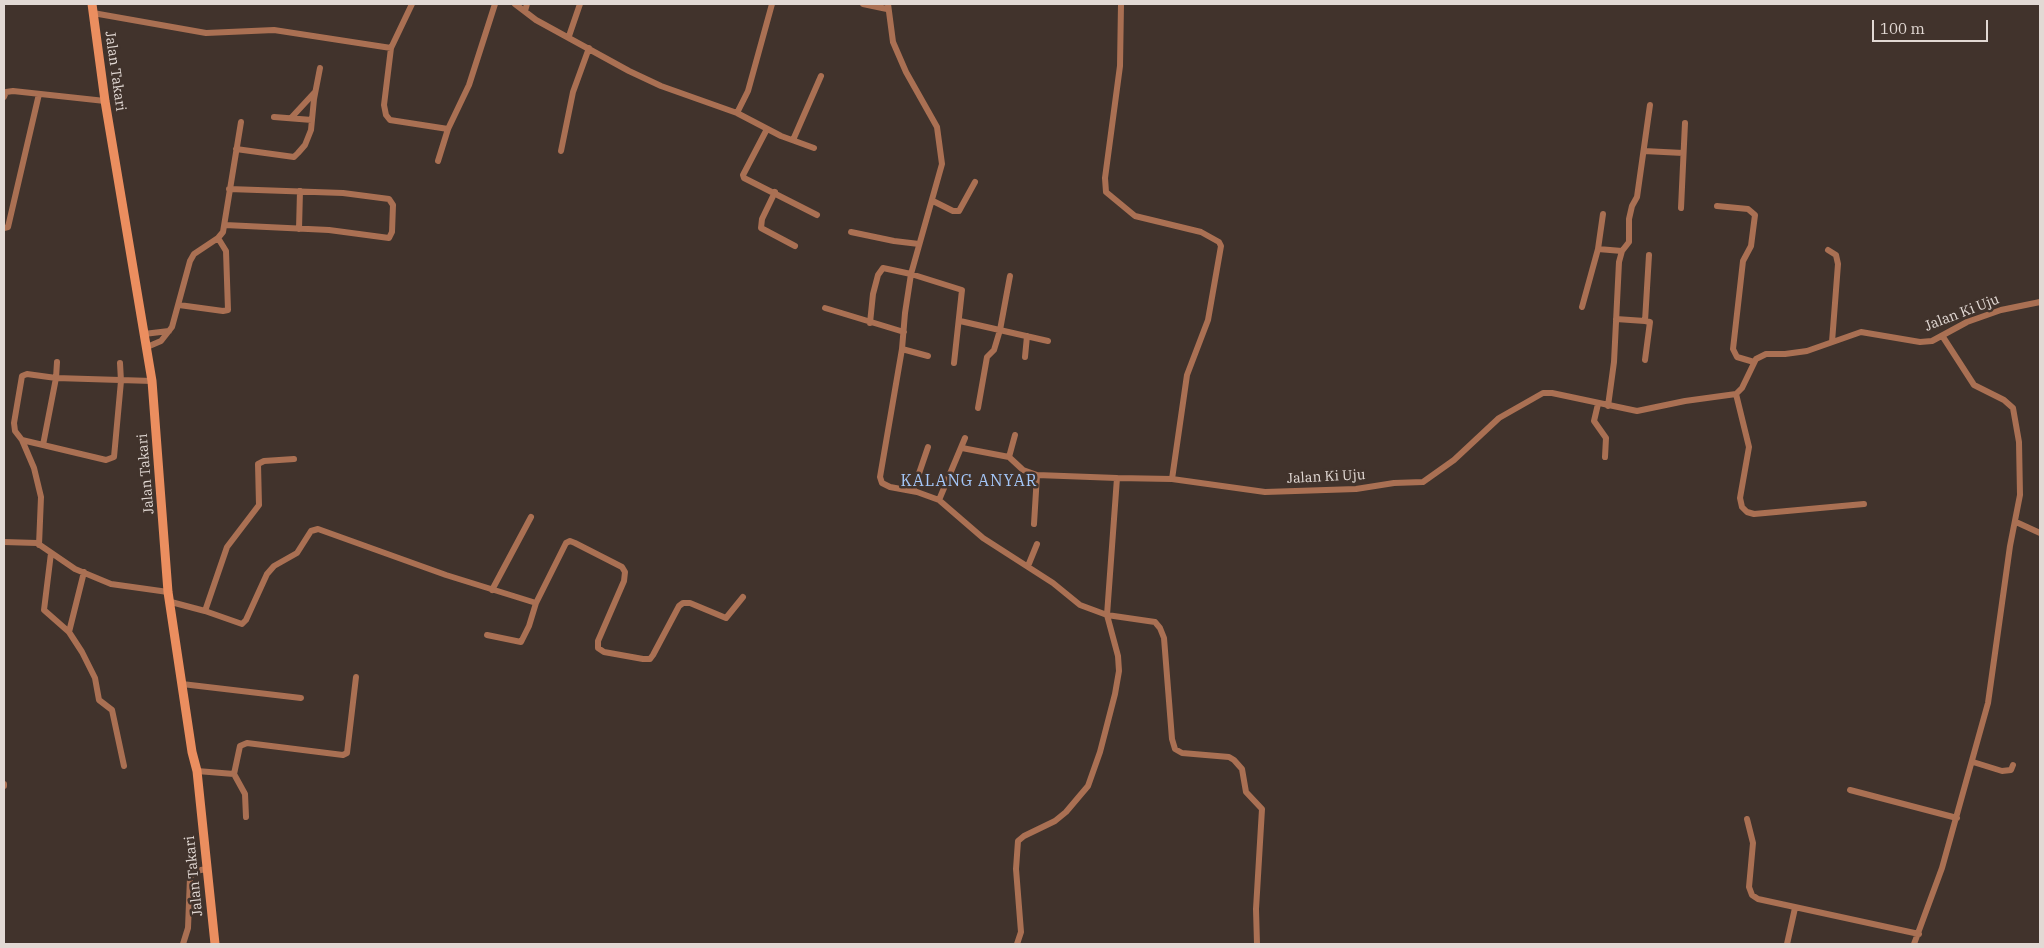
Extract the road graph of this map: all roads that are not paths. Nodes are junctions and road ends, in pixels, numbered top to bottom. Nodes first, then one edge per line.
1 (412, 4) edge
2 (495, 4) edge
3 (515, 4) edge
4 (527, 4) edge
5 (580, 4) edge
6 (772, 4) edge
7 (863, 4) edge
8 (1121, 4) edge
9 (887, 6) edge
10 (93, 8) edge
11 (525, 11) junction
12 (569, 36) junction
13 (391, 48) junction
14 (589, 48) junction
15 (320, 68) dead end
16 (821, 76) dead end
17 (315, 92) junction
18 (39, 94) junction
19 (4, 97) edge
20 (105, 101) junction
21 (1650, 105) dead end
22 (737, 113) junction
23 (274, 116) dead end
24 (291, 118) junction
25 (312, 120) junction
26 (241, 122) dead end
27 (1685, 122) dead end
28 (448, 129) junction
29 (767, 129) junction
30 (793, 140) junction
31 (814, 148) dead end
32 (236, 149) junction
33 (561, 151) dead end
34 (1644, 151) junction
35 (1683, 154) junction
36 (438, 161) dead end
37 (975, 182) dead end
38 (229, 189) junction
39 (300, 192) junction
40 (775, 192) junction
41 (933, 202) junction
42 (1717, 206) dead end
43 (1681, 208) dead end
44 (1603, 214) dead end
45 (818, 215) dead end
46 (225, 225) junction
47 (4, 228) edge
48 (299, 229) junction
49 (851, 232) dead end
50 (218, 238) junction
51 (918, 244) junction
52 (795, 246) dead end
53 (1598, 248) junction
54 (1828, 250) dead end
55 (1622, 251) junction
56 (1649, 255) dead end
57 (911, 274) junction
58 (1010, 276) dead end
59 (2040, 302) edge
60 (179, 305) junction
61 (1582, 307) dead end
62 (825, 308) dead end
63 (1616, 319) junction
64 (960, 321) junction
65 (1645, 321) junction
66 (870, 323) junction
67 (1000, 330) junction
68 (169, 331) junction
69 (904, 332) junction
70 (144, 334) junction
71 (1027, 336) junction
72 (1943, 336) junction
73 (1048, 342) dead end
74 (1832, 342) junction
75 (147, 346) junction
76 (902, 349) junction
77 (928, 356) dead end
78 (1025, 357) dead end
79 (1645, 360) dead end
80 (57, 362) dead end
81 (1754, 362) junction
82 (120, 363) dead end
83 (954, 364) dead end
84 (56, 378) junction
85 (121, 381) junction
86 (152, 381) junction
87 (1736, 394) junction
88 (1598, 404) junction
89 (1608, 406) junction
90 (978, 408) dead end
91 (1015, 436) dead end
92 (964, 438) dead end
93 (22, 440) junction
94 (43, 445) junction
95 (928, 448) dead end
96 (962, 448) junction
97 (1009, 457) junction
98 (1605, 457) dead end
99 (294, 459) dead end
100 (1037, 475) junction
101 (1117, 478) junction
102 (1172, 479) junction
103 (913, 491) junction
104 (939, 500) junction
105 (1864, 504) dead end
106 (532, 517) dead end
107 (2016, 522) junction
108 (1034, 524) dead end
109 (2040, 533) edge
110 (4, 542) edge
111 (1037, 544) dead end
112 (39, 545) junction
113 (51, 552) junction
114 (1028, 566) junction
115 (84, 572) junction
116 (492, 590) junction
117 (168, 592) junction
118 (743, 597) dead end
119 (171, 602) junction
120 (536, 604) junction
121 (205, 610) junction
122 (1107, 615) junction
123 (69, 632) junction
124 (487, 635) dead end
125 (356, 677) dead end
126 (182, 684) junction
127 (302, 698) dead end
128 (1973, 762) junction
129 (2012, 765) dead end
130 (124, 766) dead end
131 (197, 771) junction
132 (234, 774) junction
133 (1850, 790) dead end
134 (246, 817) dead end
135 (1747, 818) dead end
136 (1957, 818) junction
137 (206, 869) junction
138 (1795, 908) junction
139 (1919, 934) junction
140 (183, 944) edge
141 (215, 944) edge
142 (1017, 944) edge
143 (1257, 944) edge
144 (1787, 944) edge
145 (1914, 944) edge

1 - 13 street
2 - 28 street
3 - 11 street
4 - 11 street
5 - 12 street
6 - 22 street
7 - 9 street
8 - 102 street
9 - 41 street
10 - 13 street
10 - 20 street, Jalan Takari
11 - 12 street
12 - 14 street
13 - 28 street
14 - 22 street
14 - 33 street
15 - 17 street
16 - 30 street
17 - 24 street
17 - 25 street
18 - 19 street
18 - 20 street
18 - 47 street
20 - 70 street, Jalan Takari
21 - 34 street
22 - 29 street
23 - 24 street
24 - 25 street
25 - 32 street
26 - 32 street
27 - 35 street
28 - 36 street
29 - 30 street
29 - 40 street
30 - 31 street
32 - 38 street
34 - 35 street
34 - 55 street
35 - 43 street
37 - 41 street
38 - 39 street
38 - 46 street
39 - 48 street
39 - 48 street
40 - 45 street
40 - 52 street
41 - 51 street
42 - 81 street
44 - 53 street
46 - 48 street
46 - 50 street
49 - 51 street
50 - 60 street
50 - 60 street
51 - 57 street
53 - 55 street
53 - 61 street
54 - 74 street
55 - 63 street
56 - 65 street
57 - 64 street
57 - 66 street
57 - 69 street
58 - 67 street
59 - 72 street, Jalan Ki Uju
60 - 68 street
62 - 66 street
63 - 65 street
63 - 89 street
64 - 67 street
64 - 83 street
65 - 79 street
66 - 69 street
67 - 71 street
67 - 90 street
68 - 70 street
68 - 75 street
69 - 76 street
70 - 75 street, Jalan Takari
71 - 73 street
71 - 78 street
72 - 74 street, Jalan Ki Uju
72 - 107 street
74 - 81 street, Jalan Ki Uju
75 - 86 street, Jalan Takari
76 - 77 street
76 - 103 street
80 - 84 street
81 - 87 street
82 - 85 street
84 - 85 street
84 - 93 street
84 - 94 street
85 - 86 street
85 - 94 street
86 - 117 street, Jalan Takari
87 - 89 street, Jalan Ki Uju
87 - 105 street
88 - 89 street, Jalan Ki Uju
88 - 98 street
88 - 102 street, Jalan Ki Uju
91 - 97 street
92 - 96 street
93 - 94 street
93 - 112 street
95 - 103 street
96 - 97 street
96 - 104 street
97 - 100 street
99 - 121 street
100 - 101 street, Jalan Ki Uju
100 - 108 street
101 - 102 street, Jalan Ki Uju
101 - 122 street
103 - 104 street
104 - 114 street
106 - 116 street
107 - 109 street
107 - 128 street
110 - 112 street
111 - 114 street
112 - 113 street
113 - 115 street
113 - 123 street
114 - 122 street
115 - 117 street
115 - 123 street
116 - 120 street
116 - 121 street
117 - 119 street, Jalan Takari
118 - 120 street
119 - 121 street
119 - 126 street, Jalan Takari
120 - 124 street
122 - 142 street
122 - 143 street
123 - 130 street
125 - 132 street
126 - 127 street
126 - 131 street, Jalan Takari
128 - 129 street
128 - 136 street
131 - 132 street
131 - 137 street, Jalan Takari
132 - 134 street
133 - 136 street
135 - 138 street
136 - 139 street
137 - 140 street
137 - 141 street, Jalan Takari
138 - 139 street
138 - 144 street
139 - 145 street

